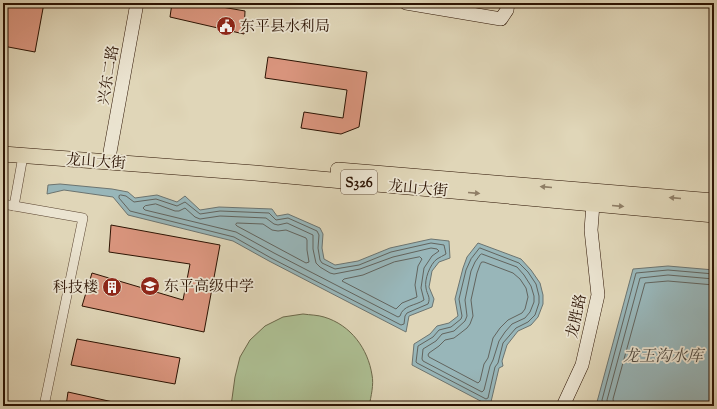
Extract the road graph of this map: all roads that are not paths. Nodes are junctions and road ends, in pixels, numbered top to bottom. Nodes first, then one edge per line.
1 (137, 3) edge
2 (406, 3) edge
3 (508, 3) edge
4 (3, 144) edge
5 (110, 152) junction
6 (3, 154) edge
7 (22, 156) junction
8 (714, 202) edge
9 (3, 204) edge
10 (593, 204) junction
11 (14, 206) junction
12 (714, 215) edge
13 (44, 406) edge
14 (563, 406) edge

1 - 5 street, 兴东二路
2 - 3 street
4 - 5 main road, 龙山大街 / S326
8 -> 5 main road, 龙山大街 / S326
6 - 7 main road, 龙山大街 / S326
7 -> 10 main road, 龙山大街 / S326
7 - 11 street
9 - 11 street
10 -> 12 main road, 龙山大街 / S326
10 - 14 street, 龙胜路
11 - 13 street

